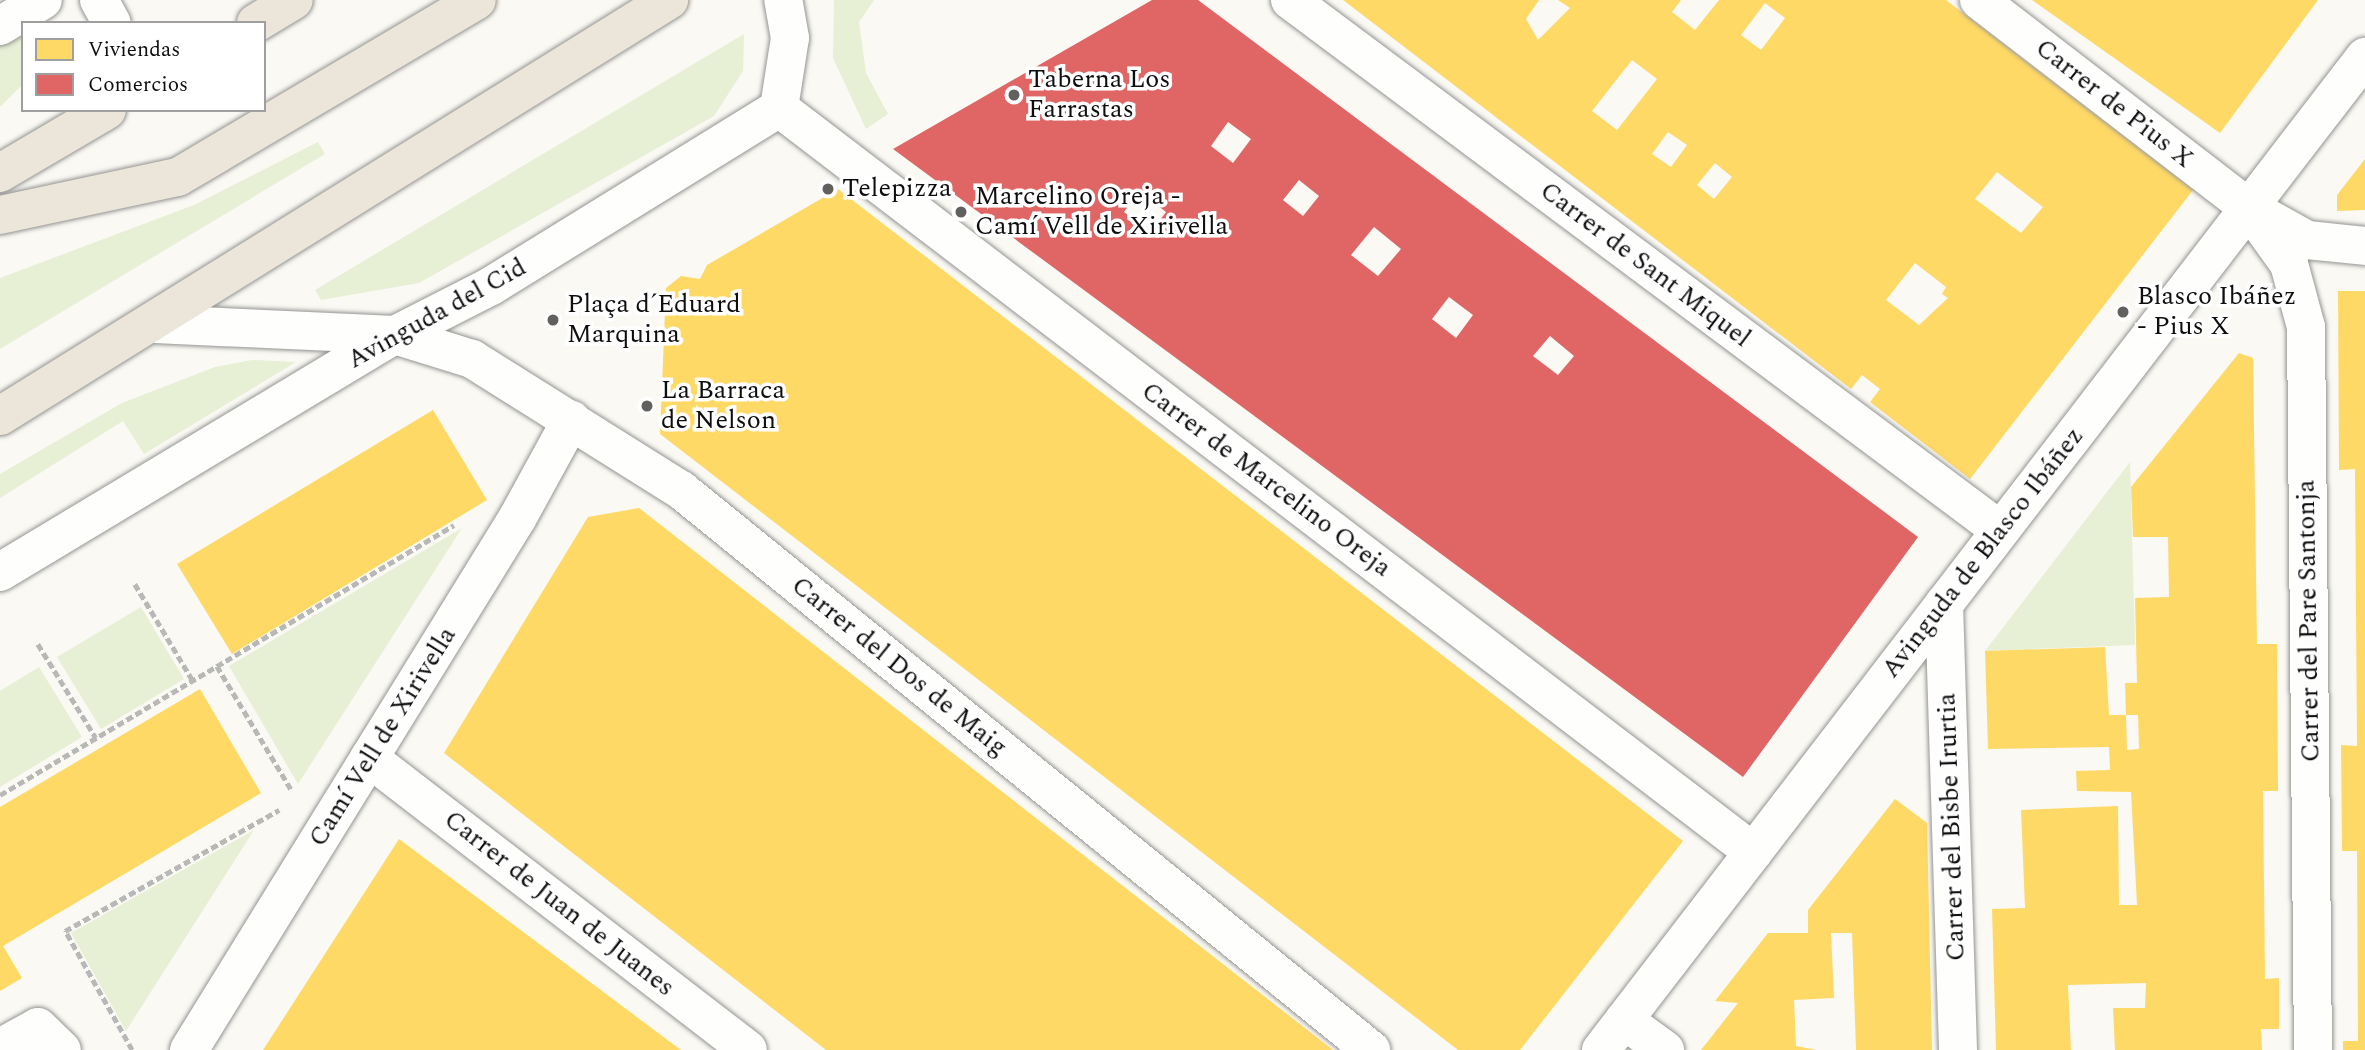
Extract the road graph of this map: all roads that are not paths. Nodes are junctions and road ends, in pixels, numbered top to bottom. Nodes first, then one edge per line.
1 (43, 0) edge
2 (99, 0) edge
3 (294, 0) edge
4 (477, 0) edge
5 (669, 0) edge
6 (783, 0) edge
7 (1290, 0) edge
8 (1979, 0) edge
9 (111, 21) edge
10 (259, 21) edge
11 (0, 26) edge
12 (2365, 57) edge
13 (779, 108) junction
14 (104, 112) edge
15 (0, 173) edge
16 (2248, 207) junction
17 (0, 215) edge
18 (2365, 246) edge
19 (155, 324) junction
20 (395, 335) junction
21 (0, 416) edge
22 (571, 420) junction
23 (2000, 530) junction
24 (0, 572) edge
25 (1944, 604) junction
26 (369, 758) junction
27 (1753, 852) junction
28 (1624, 1020) junction
29 (0, 1048) edge
30 (62, 1050) edge
31 (189, 1050) edge
32 (748, 1050) edge
33 (1371, 1050) edge
34 (1601, 1050) edge
35 (1665, 1050) edge
36 (1958, 1050) edge
37 (2313, 1050) edge

1 - 11 street
2 - 9 street
3 - 10 main road
4 - 17 main road
5 - 19 main road
6 - 13 street
7 - 23 street, Carrer de Sant Miquel
8 - 16 street, Carrer de Pius X
12 - 16 street, Avinguda de Blasco Ibáñez
13 - 20 street, Avinguda del Cid
13 - 27 street, Carrer de Marcelino Oreja
14 - 15 main road
16 - 18 street
16 - 23 street, Avinguda de Blasco Ibáñez
16 - 37 street, Carrer del Pare Santonja
19 - 20 street
19 - 21 main road
20 - 22 street, Carrer del Dos de Maig
20 - 24 street, Avinguda del Cid
22 - 26 street, Camí Vell de Xirivella
22 - 33 street, Carrer del Dos de Maig
23 - 25 street, Avinguda de Blasco Ibáñez
25 - 27 street, Avinguda de Blasco Ibáñez
25 - 36 street, Carrer del Bisbe Irurtia
26 - 31 street, Camí Vell de Xirivella
26 - 32 street, Carrer de Juan de Juanes
27 - 28 street, Avinguda de Blasco Ibáñez
28 - 34 street, Avinguda de Blasco Ibáñez
28 - 35 street
29 - 30 street

